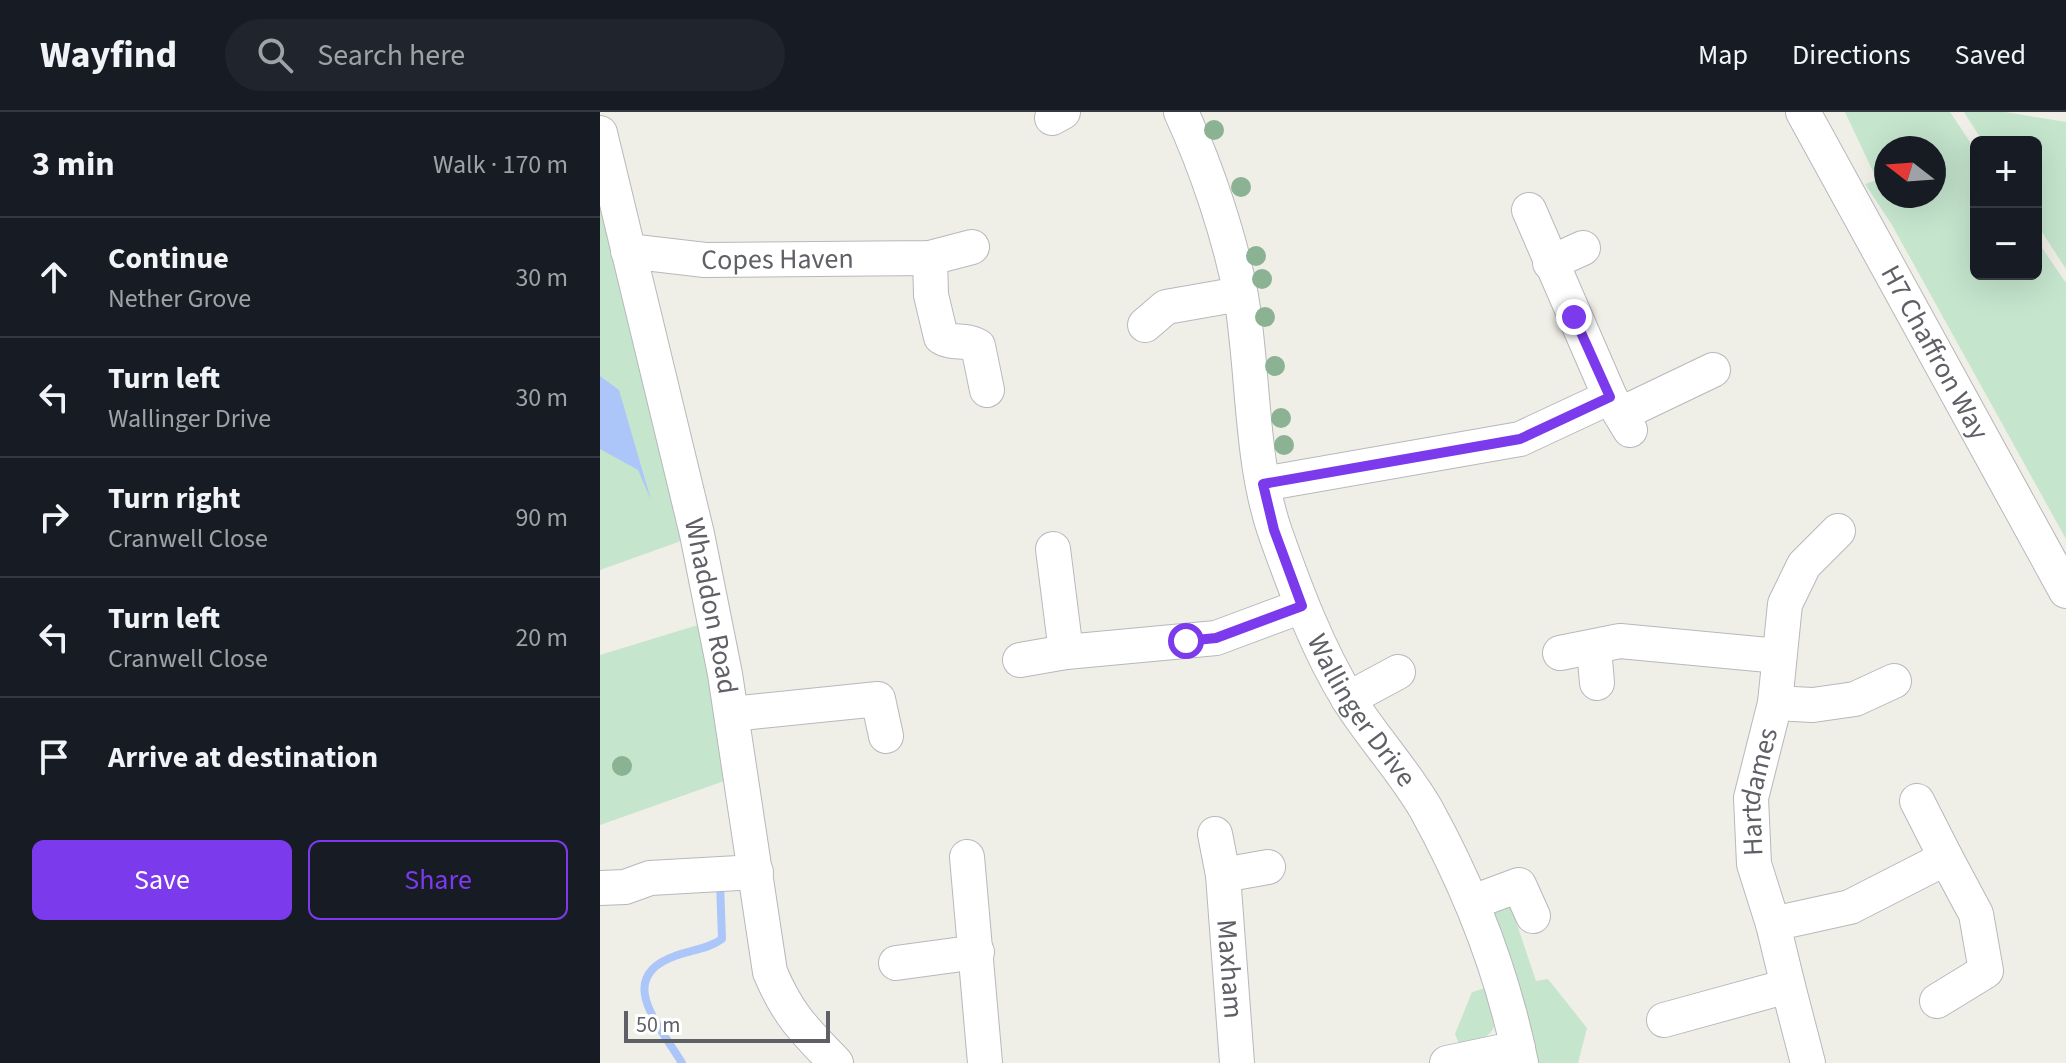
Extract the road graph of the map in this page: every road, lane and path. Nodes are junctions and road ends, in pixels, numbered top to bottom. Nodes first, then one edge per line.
1 (1181, 112) edge
2 (1808, 121) edge
3 (600, 133) edge
4 (1529, 210) dead end
5 (972, 247) dead end
6 (1583, 248) dead end
7 (628, 251) junction
8 (930, 258) junction
9 (1550, 263) junction
10 (1240, 294) junction
11 (1145, 325) dead end
12 (1713, 370) dead end
13 (987, 390) dead end
14 (1620, 414) junction
15 (1263, 484) junction
16 (1838, 531) dead end
17 (1053, 549) dead end
18 (2066, 591) edge
19 (1302, 606) junction
20 (1594, 648) junction
21 (1066, 652) junction
22 (1560, 653) dead end
23 (1779, 656) junction
24 (1020, 660) dead end
25 (1398, 672) dead end
26 (1894, 681) dead end
27 (1597, 683) dead end
28 (1348, 699) junction
29 (1775, 703) junction
30 (732, 714) junction
31 (886, 736) dead end
32 (1917, 801) dead end
33 (1215, 834) dead end
34 (967, 857) dead end
35 (1946, 858) junction
36 (1268, 867) dead end
37 (756, 872) junction
38 (1223, 875) junction
39 (600, 888) edge
40 (1473, 902) junction
41 (1533, 916) dead end
42 (1773, 924) junction
43 (977, 952) junction
44 (896, 963) dead end
45 (1788, 986) junction
46 (1937, 1001) dead end
47 (1664, 1020) dead end
48 (1519, 1056) edge
49 (836, 1063) edge
50 (985, 1063) edge
51 (1237, 1063) edge
52 (1447, 1063) edge
53 (1808, 1063) edge

1 - 10 street, Wallinger Drive
2 - 18 street, H7 Chaffron Way
3 - 7 street, Whaddon Road
4 - 9 street
5 - 8 street, Copes Haven
6 - 9 street
7 - 8 street, Copes Haven
7 - 30 street, Whaddon Road
8 - 13 street
9 - 14 street
10 - 11 street
10 - 15 street, Wallinger Drive
12 - 14 street
14 - 15 street
15 - 19 street, Wallinger Drive
16 - 23 street, Hartdames
17 - 21 street
19 - 21 street
19 - 28 street, Wallinger Drive
20 - 22 street
20 - 23 street
20 - 27 street
21 - 24 street
23 - 29 street, Hartdames
25 - 28 street
26 - 29 street
28 - 40 street, Wallinger Drive
29 - 42 street, Hartdames
30 - 31 street
30 - 37 street, Whaddon Road
32 - 35 street
33 - 38 street, Maxham
34 - 43 street
35 - 42 street
35 - 46 street
36 - 38 street
37 - 39 street
37 - 49 street, Whaddon Road
38 - 51 street, Maxham
40 - 41 street
40 - 48 street, Wallinger Drive
42 - 45 street, Hartdames
43 - 44 street
43 - 50 street
45 - 47 street
45 - 53 street, Hartdames
48 - 52 street

